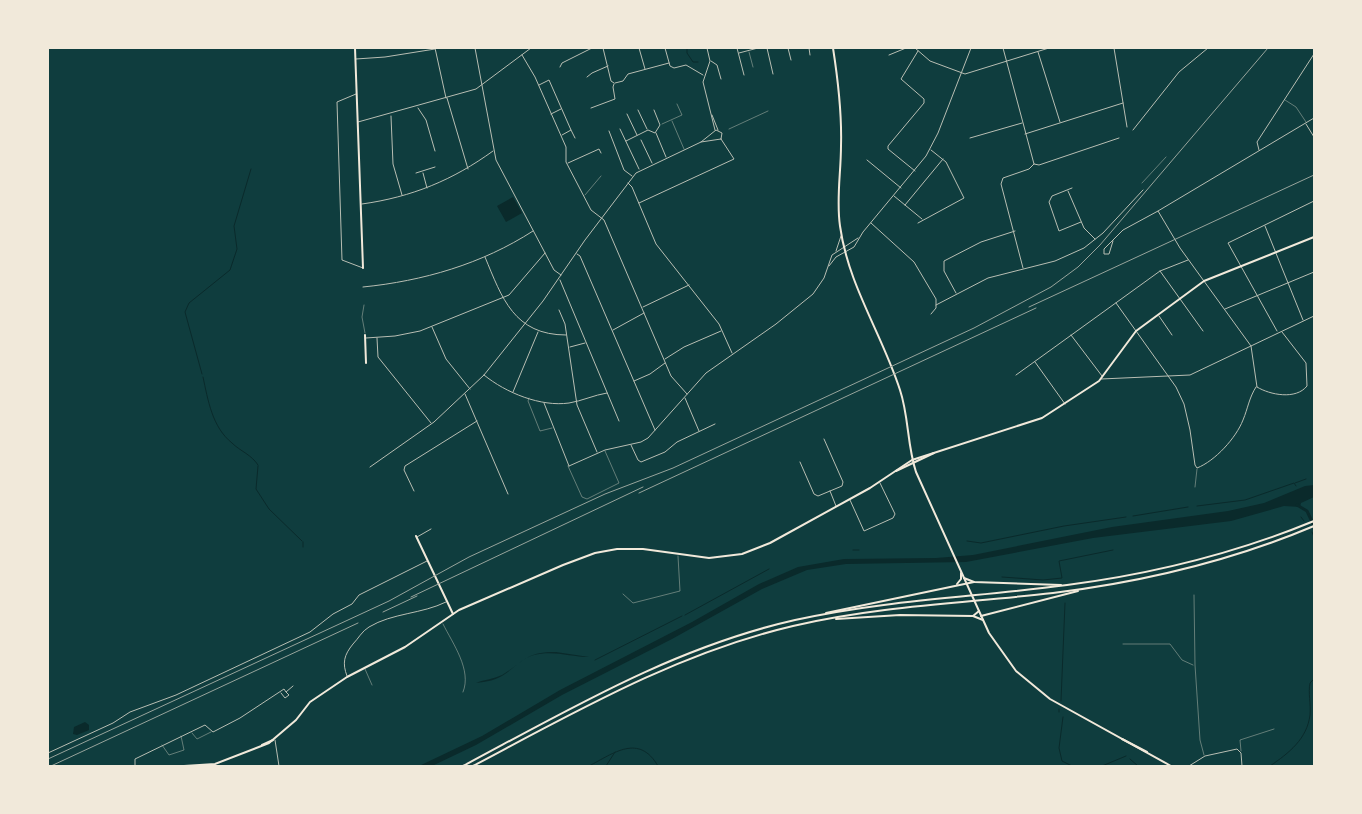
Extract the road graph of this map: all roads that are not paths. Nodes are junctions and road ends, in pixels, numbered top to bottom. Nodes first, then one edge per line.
1 (355, 48) edge
2 (435, 48) edge
3 (476, 48) edge
4 (531, 48) edge
5 (592, 48) edge
6 (603, 48) edge
7 (639, 48) edge
8 (665, 48) edge
9 (707, 48) edge
10 (737, 48) edge
11 (758, 48) edge
12 (767, 48) edge
13 (788, 48) edge
14 (809, 48) edge
15 (833, 48) edge
16 (906, 48) edge
17 (915, 48) edge
18 (971, 48) edge
19 (1004, 48) edge
20 (1049, 48) edge
21 (1114, 48) edge
22 (1208, 48) edge
23 (748, 50) junction
24 (918, 51) junction
25 (1038, 51) junction
26 (738, 53) junction
27 (1314, 54) edge
28 (522, 55) junction
29 (889, 55) dead end
30 (810, 56) dead end
31 (356, 59) junction
32 (791, 60) dead end
33 (710, 61) junction
34 (1007, 61) junction
35 (669, 63) junction
36 (608, 66) junction
37 (560, 67) dead end
38 (753, 67) dead end
39 (645, 70) junction
40 (961, 73) junction
41 (773, 74) dead end
42 (704, 75) junction
43 (744, 75) dead end
44 (587, 77) dead end
45 (721, 79) dead end
46 (615, 83) junction
47 (538, 85) junction
48 (481, 87) junction
49 (357, 93) junction
50 (447, 98) junction
51 (1285, 100) junction
52 (1123, 102) junction
53 (677, 104) dead end
54 (417, 107) junction
55 (591, 108) dead end
56 (562, 109) junction
57 (638, 110) dead end
58 (654, 110) dead end
59 (768, 111) dead end
60 (551, 114) junction
61 (627, 114) dead end
62 (712, 114) junction
63 (390, 115) junction
64 (1314, 118) edge
65 (671, 120) junction
66 (358, 122) junction
67 (1022, 123) junction
68 (1060, 123) junction
69 (1306, 123) junction
70 (660, 125) junction
71 (1127, 126) dead end
72 (620, 129) dead end
73 (729, 129) dead end
74 (571, 130) junction
75 (648, 130) junction
76 (718, 130) junction
77 (1133, 130) dead end
78 (608, 131) dead end
79 (714, 131) junction
80 (656, 133) junction
81 (713, 134) junction
82 (1025, 134) junction
83 (561, 135) junction
84 (637, 135) junction
85 (575, 138) dead end
86 (714, 138) junction
87 (970, 138) dead end
88 (1119, 138) dead end
89 (1314, 138) edge
90 (721, 139) junction
91 (641, 140) dead end
92 (626, 141) junction
93 (701, 142) junction
94 (684, 149) junction
95 (930, 150) junction
96 (435, 151) dead end
97 (494, 151) junction
98 (1259, 151) junction
99 (601, 153) dead end
100 (1166, 157) dead end
101 (666, 158) junction
102 (944, 159) junction
103 (867, 160) dead end
104 (567, 164) junction
105 (652, 164) junction
106 (1034, 164) junction
107 (435, 168) dead end
108 (468, 169) junction
109 (640, 170) junction
110 (422, 171) junction
111 (915, 171) junction
112 (416, 173) dead end
113 (601, 176) dead end
114 (633, 176) junction
115 (628, 183) junction
116 (1142, 183) dead end
117 (901, 188) junction
118 (1072, 188) dead end
119 (427, 189) junction
120 (1068, 190) junction
121 (1142, 190) dead end
122 (402, 196) junction
123 (584, 196) junction
124 (894, 196) junction
125 (1314, 201) edge
126 (639, 203) junction
127 (361, 204) junction
128 (905, 204) junction
129 (1158, 210) junction
130 (602, 218) junction
131 (922, 220) junction
132 (1081, 222) junction
133 (871, 223) junction
134 (918, 223) dead end
135 (1265, 225) junction
136 (534, 231) junction
137 (1015, 231) junction
138 (841, 235) junction
139 (1314, 236) edge
140 (858, 238) junction
141 (1095, 240) junction
142 (1113, 241) junction
143 (844, 248) junction
144 (835, 252) junction
145 (1275, 252) junction
146 (545, 253) junction
147 (576, 253) junction
148 (846, 253) junction
149 (485, 257) junction
150 (1188, 260) junction
151 (1241, 266) junction
152 (828, 267) junction
153 (363, 268) joint
154 (1023, 269) junction
155 (1160, 271) junction
156 (1314, 272) edge
157 (562, 275) junction
158 (559, 280) junction
159 (1204, 282) junction
160 (1288, 283) junction
161 (689, 285) junction
162 (363, 287) dead end
163 (956, 294) junction
164 (1257, 296) junction
165 (501, 298) junction
166 (1180, 300) junction
167 (1116, 303) junction
168 (364, 305) dead end
169 (936, 305) junction
170 (642, 308) junction
171 (1224, 309) junction
172 (559, 310) dead end
173 (644, 312) junction
174 (931, 314) dead end
175 (1158, 315) junction
176 (1314, 316) edge
177 (1303, 320) junction
178 (526, 324) junction
179 (432, 326) junction
180 (613, 330) junction
181 (722, 330) junction
182 (538, 331) junction
183 (1136, 331) junction
184 (1203, 331) dead end
185 (1281, 331) junction
186 (1278, 332) junction
187 (567, 335) junction
188 (1071, 335) junction
189 (1172, 335) dead end
190 (365, 336) junction
191 (377, 337) junction
192 (586, 343) junction
193 (1250, 346) junction
194 (569, 347) junction
195 (732, 353) junction
196 (665, 361) junction
197 (366, 362) dead end
198 (1035, 362) junction
199 (484, 375) junction
200 (1016, 375) dead end
201 (1169, 376) junction
202 (1101, 378) junction
203 (634, 381) junction
204 (1256, 387) junction
205 (470, 389) junction
206 (513, 392) junction
207 (608, 393) junction
208 (465, 394) junction
209 (687, 394) junction
210 (684, 397) junction
211 (529, 398) junction
212 (577, 401) junction
213 (544, 402) junction
214 (1065, 404) junction
215 (477, 421) junction
216 (619, 421) dead end
217 (431, 423) junction
218 (715, 424) dead end
219 (553, 428) junction
220 (655, 430) junction
221 (699, 432) junction
222 (824, 439) dead end
223 (631, 444) junction
224 (604, 450) junction
225 (938, 450) junction
226 (598, 453) junction
227 (912, 460) junction
228 (800, 462) dead end
229 (913, 464) junction
230 (569, 466) junction
231 (370, 467) dead end
232 (1198, 468) junction
233 (893, 473) junction
234 (880, 482) junction
235 (1195, 487) dead end
236 (414, 491) dead end
237 (830, 491) junction
238 (508, 494) dead end
239 (850, 499) junction
240 (836, 507) junction
241 (1314, 521) edge
242 (1314, 526) edge
243 (431, 529) dead end
244 (416, 537) joint
245 (678, 554) junction
246 (428, 561) junction
247 (962, 573) junction
248 (964, 578) junction
249 (974, 582) junction
250 (957, 584) junction
251 (1066, 586) junction
252 (968, 587) junction
253 (1085, 588) junction
254 (623, 594) dead end
255 (1194, 595) dead end
256 (447, 601) junction
257 (979, 611) junction
258 (453, 614) junction
259 (816, 616) junction
260 (973, 616) junction
261 (981, 616) junction
262 (829, 619) junction
263 (983, 620) junction
264 (441, 622) junction
265 (1123, 644) dead end
266 (1195, 665) junction
267 (364, 668) junction
268 (347, 676) junction
269 (372, 685) dead end
270 (293, 686) dead end
271 (286, 692) junction
272 (462, 692) dead end
273 (281, 693) junction
274 (1274, 729) dead end
275 (191, 732) junction
276 (213, 732) junction
277 (181, 736) junction
278 (273, 740) junction
279 (162, 745) junction
280 (48, 753) edge
281 (1241, 753) junction
282 (1205, 756) junction
283 (135, 766) edge
284 (184, 766) edge
285 (279, 766) edge
286 (463, 766) edge
287 (473, 766) edge
288 (1171, 766) edge
289 (1189, 766) edge
290 (1242, 766) edge

1 - 31 main road
2 - 31 street
2 - 50 street
3 - 48 street
4 - 28 street
5 - 37 street
6 - 36 street
7 - 39 street
8 - 35 street
9 - 33 street
10 - 26 street
11 - 23 street
12 - 41 street
13 - 32 street
14 - 30 street
15 - 138 main road
16 - 29 street
17 - 24 street
18 - 40 street
19 - 34 street
20 - 25 street
21 - 52 street
22 - 77 street
23 - 26 street
23 - 38 lane
24 - 40 street
24 - 111 street
25 - 34 street
25 - 68 street
26 - 43 street
27 - 51 street
28 - 47 street
28 - 48 street
31 - 49 main road
33 - 42 street
33 - 45 street
34 - 40 street
34 - 67 street
35 - 39 street
35 - 42 street
36 - 44 street
36 - 46 street
39 - 46 street
40 - 95 street
42 - 62 street
46 - 55 street
47 - 56 street
47 - 60 street
48 - 50 street
48 - 97 street
49 - 66 main road
49 - 153 street
50 - 54 street
50 - 108 street
51 - 69 lane
51 - 98 street
52 - 68 street
52 - 71 street
53 - 65 lane
54 - 63 street
54 - 96 street
56 - 60 street
56 - 74 street
57 - 75 street
58 - 70 street
59 - 73 lane
60 - 83 street
61 - 84 street
62 - 76 street
62 - 79 street
63 - 66 street
63 - 122 street
64 - 69 street
65 - 70 lane
65 - 94 lane
66 - 127 main road
67 - 82 street
67 - 87 street
68 - 82 street
69 - 89 street
69 - 98 street
70 - 80 street
72 - 92 street
74 - 83 street
74 - 85 street
75 - 80 street
75 - 84 street
76 - 79 street
76 - 90 street
78 - 114 street
79 - 81 street
80 - 101 street
81 - 86 street
81 - 93 street
82 - 106 street
83 - 104 street
84 - 92 street
86 - 90 street
86 - 93 street
88 - 106 street
90 - 126 street
91 - 105 street
92 - 109 street
93 - 94 street
94 - 101 street
95 - 102 street
95 - 111 street
97 - 108 street
97 - 136 street
98 - 129 street
99 - 104 street
100 - 116 lane
101 - 105 street
102 - 128 street
102 - 131 street
103 - 117 street
104 - 123 street
105 - 109 street
106 - 137 street
107 - 110 street
108 - 119 street
109 - 114 street
110 - 112 street
110 - 119 street
111 - 117 street
113 - 123 lane
114 - 115 street
115 - 126 street
115 - 130 street
117 - 124 street
118 - 120 street
119 - 122 street
120 - 132 street
120 - 132 street
121 - 141 street
122 - 127 street
123 - 130 street
124 - 128 street
124 - 133 street
125 - 135 street
126 - 161 street
127 - 153 main road
128 - 131 street
129 - 142 street
129 - 150 street
130 - 147 street
130 - 170 street
131 - 134 street
132 - 141 street
133 - 140 street
133 - 169 street
135 - 145 street
135 - 151 street
136 - 146 street
136 - 149 street
137 - 154 street
137 - 163 street
138 - 143 main road
138 - 144 street
139 - 145 main road
140 - 143 street
140 - 148 street
141 - 154 street
142 - 142 street
143 - 144 street
143 - 148 main road
144 - 152 street
145 - 151 main road
145 - 160 street
146 - 157 street
146 - 165 street
147 - 157 street
147 - 180 street
148 - 152 street
148 - 227 main road
149 - 162 street
149 - 165 street
150 - 155 street
150 - 159 street
151 - 159 main road
151 - 164 street
152 - 195 street
154 - 163 street
155 - 166 street
155 - 167 street
156 - 160 street
157 - 158 street
158 - 178 street
158 - 192 street
159 - 166 main road
159 - 171 street
160 - 164 street
160 - 177 street
161 - 170 street
161 - 181 street
163 - 169 street
164 - 171 street
164 - 186 street
165 - 178 street
165 - 179 street
166 - 175 main road
166 - 184 street
167 - 183 street
167 - 188 street
168 - 190 lane
169 - 174 street
170 - 173 street
171 - 193 street
172 - 187 street
173 - 180 street
173 - 196 street
175 - 183 main road
175 - 189 street
176 - 177 street
177 - 185 street
178 - 182 street
178 - 199 street
179 - 191 street
179 - 205 street
180 - 203 street
181 - 195 street
181 - 196 street
182 - 187 street
182 - 206 street
183 - 201 street
183 - 202 main road
185 - 186 street
185 - 204 street
186 - 193 street
187 - 194 street
188 - 198 street
188 - 202 street
190 - 191 street
190 - 197 main road
191 - 217 street
192 - 194 street
192 - 207 street
193 - 201 street
193 - 204 street
194 - 212 street
195 - 209 street
196 - 203 street
196 - 209 street
198 - 200 street
198 - 214 street
199 - 205 street
199 - 206 street
201 - 202 street
201 - 232 street
202 - 214 main road
203 - 220 street
204 - 232 street
205 - 208 street
206 - 211 street
207 - 212 street
207 - 216 street
208 - 215 street
208 - 217 street
209 - 210 street
210 - 220 street
210 - 221 street
211 - 213 street
211 - 219 lane
212 - 213 street
212 - 226 street
213 - 219 street
214 - 225 main road
215 - 236 street
215 - 238 street
217 - 231 street
218 - 221 street
219 - 230 street
220 - 223 street
221 - 223 street
222 - 237 street
223 - 224 street
224 - 226 street
224 - 230 lane
225 - 227 main road
225 - 229 main road
226 - 230 street
227 - 229 main road
227 - 233 main road
228 - 237 street
229 - 233 main road
229 - 247 main road
232 - 235 lane
233 - 234 main road
234 - 239 main road
234 - 239 street
237 - 240 street
239 - 240 main road
240 - 245 main road
241 - 251 main road
242 - 253 main road
243 - 244 street
244 - 246 main road
245 - 254 lane
245 - 258 main road
246 - 256 main road
246 - 280 street
247 - 248 main road
247 - 250 main road
248 - 249 main road
248 - 252 main road
249 - 251 main road
249 - 252 main road
250 - 252 main road
250 - 259 main road
251 - 259 main road
252 - 257 main road
253 - 261 main road
253 - 262 main road
255 - 266 lane
256 - 258 main road
256 - 268 street
257 - 260 main road
257 - 261 main road
258 - 264 main road
259 - 286 main road
260 - 262 main road
260 - 263 main road
261 - 263 main road
262 - 287 main road
263 - 288 main road
264 - 267 main road
264 - 272 lane
265 - 266 lane
266 - 282 lane
267 - 268 main road
267 - 269 lane
268 - 278 main road
270 - 271 street
271 - 273 street
271 - 273 street
273 - 276 street
274 - 281 lane
275 - 276 street
275 - 276 lane
275 - 277 street
277 - 279 street
277 - 279 lane
278 - 284 main road
278 - 285 street
279 - 283 street
281 - 282 street
281 - 290 street
282 - 289 street

